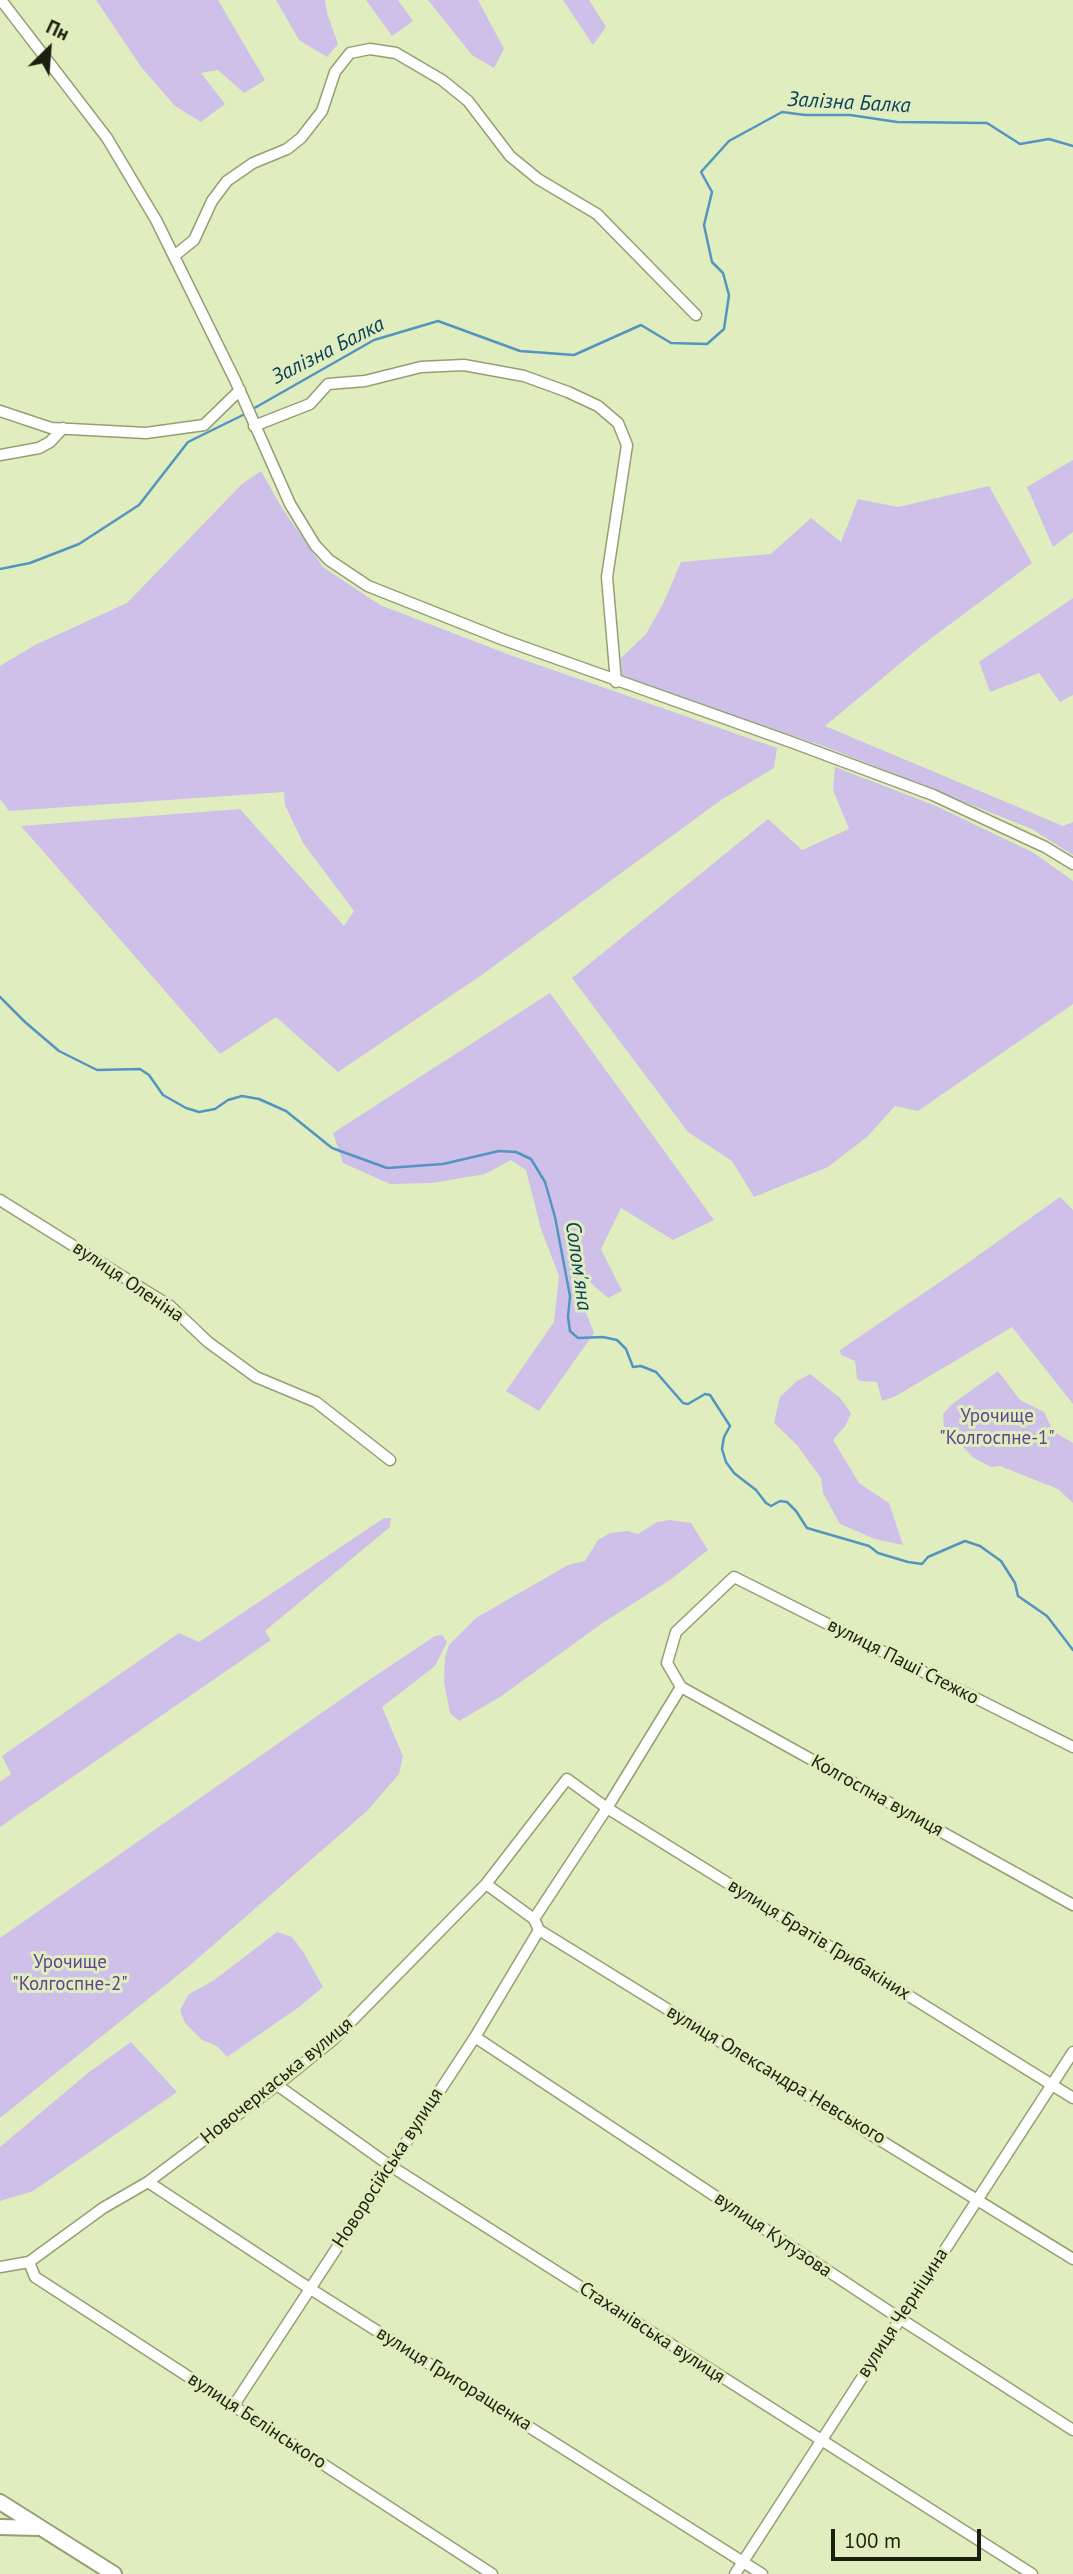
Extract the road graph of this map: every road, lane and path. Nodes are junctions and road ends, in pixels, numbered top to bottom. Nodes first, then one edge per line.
1 (1, 0) edge
2 (174, 256) junction
3 (696, 315) dead end
4 (240, 391) junction
5 (0, 411) edge
6 (253, 422) junction
7 (63, 428) junction
8 (0, 455) edge
9 (617, 682) junction
10 (1073, 864) edge
11 (0, 1200) edge
12 (390, 1460) dead end
13 (681, 1687) junction
14 (1073, 1747) edge
15 (567, 1779) joint
16 (607, 1808) junction
17 (486, 1884) junction
18 (1073, 1905) edge
19 (534, 1919) junction
20 (538, 1930) junction
21 (475, 2037) junction
22 (1073, 2052) edge
23 (277, 2085) junction
24 (1052, 2085) junction
25 (1073, 2098) edge
26 (389, 2165) junction
27 (148, 2182) junction
28 (977, 2199) junction
29 (1073, 2259) edge
30 (29, 2262) junction
31 (0, 2267) edge
32 (309, 2288) junction
33 (899, 2318) junction
34 (234, 2404) junction
35 (1073, 2430) edge
36 (821, 2441) junction
37 (0, 2502) edge
38 (0, 2526) edge
39 (42, 2528) junction
40 (743, 2562) junction
41 (114, 2574) edge
42 (492, 2574) edge
43 (735, 2574) edge
44 (762, 2574) edge
45 (1032, 2574) edge

1 - 2 street
2 - 3 street
2 - 4 street
4 - 6 street
4 - 7 street
5 - 7 street
6 - 9 street
6 - 9 street
7 - 8 street
9 - 10 street
11 - 12 street, вулиця Оленіна
13 - 14 street, вулиця Паші Стежко
13 - 16 street
13 - 18 street, Колгоспна вулиця
15 - 16 street, вулиця Братів Грибакіних
15 - 17 street, Новочеркаська вулиця
16 - 19 street
16 - 24 street, вулиця Братів Грибакіних
17 - 19 street
17 - 23 street, Новочеркаська вулиця
19 - 20 street
20 - 21 street, Новоросійська вулиця
20 - 28 street, вулиця Олександра Невського
21 - 26 street, Новоросійська вулиця
21 - 33 street, вулиця Кутузова
22 - 24 street, вулиця Черніцина
23 - 26 street, Стаханівська вулиця
23 - 27 street, Новочеркаська вулиця
24 - 25 street, вулиця Братів Грибакіних
24 - 28 street, вулиця Черніцина
26 - 32 street, Новоросійська вулиця
26 - 36 street, Стаханівська вулиця
27 - 30 street, Новочеркаська вулиця
27 - 32 street, вулиця Григоращенка
28 - 29 street, вулиця Олександра Невського
28 - 33 street, вулиця Черніцина
30 - 31 street, Новочеркаська вулиця
30 - 34 street, вулиця Бєлінського
32 - 34 street, Новоросійська вулиця
32 - 40 street, вулиця Григоращенка
33 - 35 street, вулиця Кутузова
33 - 36 street, вулиця Черніцина
34 - 42 street, вулиця Бєлінського
36 - 40 street, вулиця Черніцина
36 - 45 street, Стаханівська вулиця
37 - 39 main road
38 - 39 main road
39 - 41 main road
40 - 43 street, вулиця Черніцина
40 - 44 street, вулиця Григоращенка

